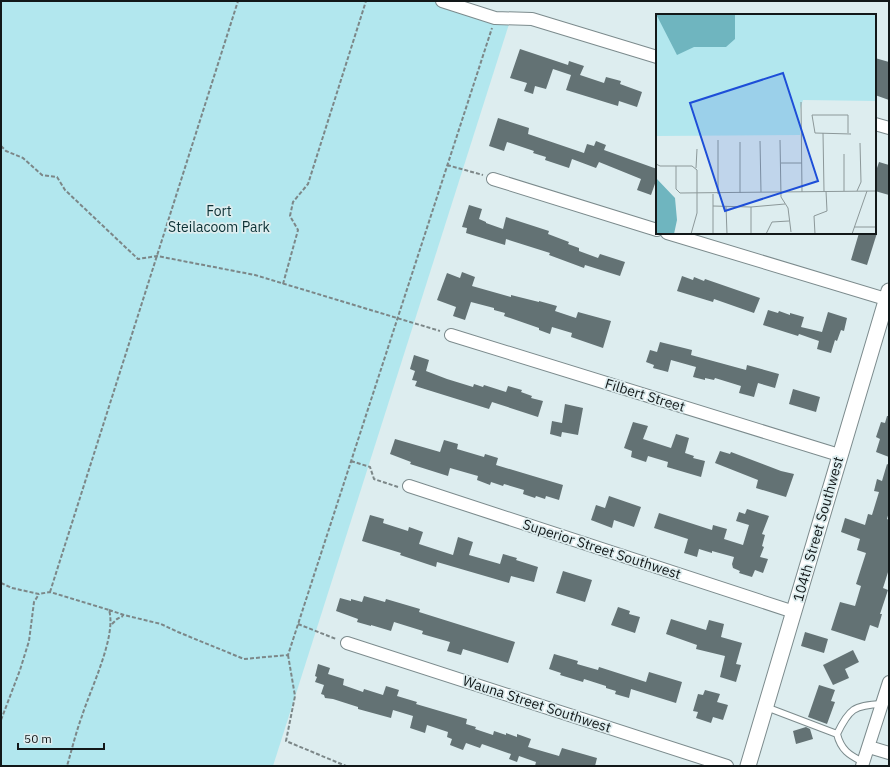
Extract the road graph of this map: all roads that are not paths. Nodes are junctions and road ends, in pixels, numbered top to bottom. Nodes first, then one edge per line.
1 (442, 1) edge
2 (656, 57) edge
3 (876, 124) edge
4 (889, 128) edge
5 (494, 178) road end
6 (656, 230) edge
7 (673, 234) edge
8 (888, 297) edge
9 (451, 334) road end
10 (840, 454) junction
11 (409, 486) road end
12 (794, 612) junction
13 (347, 643) road end
14 (889, 682) edge
15 (882, 704) junction
16 (766, 707) junction
17 (837, 734) junction
18 (868, 747) junction
19 (889, 754) edge
20 (862, 764) edge
21 (727, 766) edge
22 (748, 766) edge

1 - 2 street
3 - 4 street
5 - 6 street
7 - 8 street
8 - 10 street, 104th Street Southwest
9 - 10 street, Filbert Street
10 - 12 street, 104th Street Southwest
11 - 12 street, Superior Street Southwest
12 - 16 street, 104th Street Southwest
13 - 21 street, Wauna Street Southwest
14 - 15 street
15 - 17 lane
15 - 18 street
16 - 17 lane
16 - 22 street, 104th Street Southwest
17 - 20 lane
18 - 19 street
18 - 20 street

